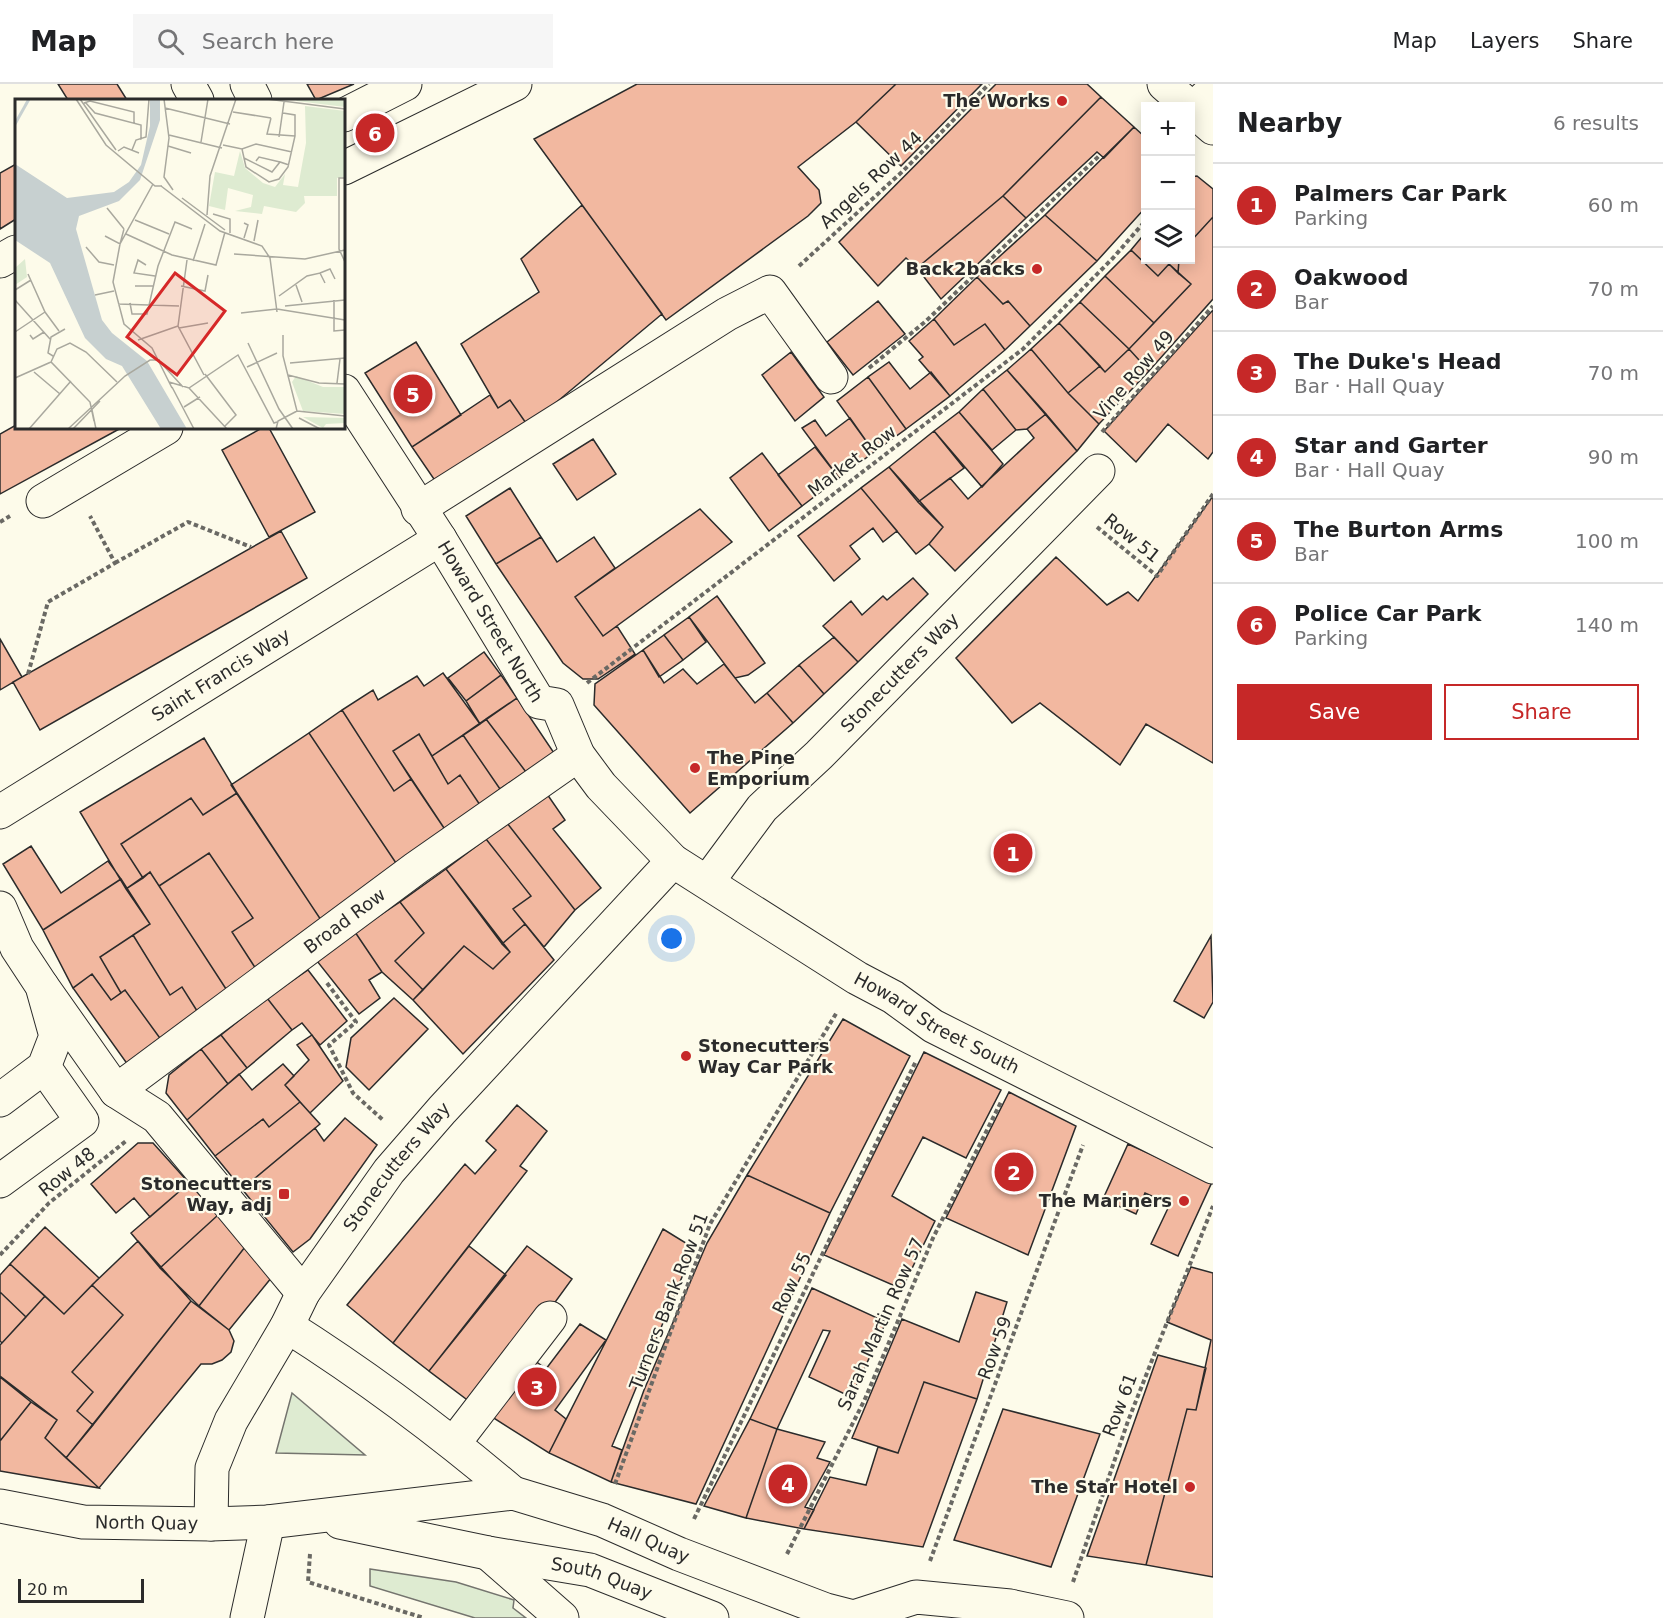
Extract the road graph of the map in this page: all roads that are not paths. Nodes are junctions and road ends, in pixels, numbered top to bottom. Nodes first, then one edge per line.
1 (188, 84) edge
2 (247, 84) edge
3 (405, 84) edge
4 (515, 84) edge
5 (1164, 84) edge
6 (196, 99) edge
7 (254, 99) edge
8 (1200, 108) edge
9 (345, 114) edge
10 (345, 168) edge
11 (15, 253) edge
12 (0, 261) edge
13 (831, 377) road end
14 (345, 393) edge
15 (164, 429) edge
16 (1098, 471) road end
17 (43, 501) dead end
18 (418, 509) junction
19 (440, 539) junction
20 (578, 755) junction
21 (0, 812) edge
22 (673, 861) junction
23 (708, 881) junction
24 (0, 908) edge
25 (42, 986) junction
26 (44, 1067) junction
27 (116, 1091) junction
28 (0, 1100) edge
29 (1213, 1167) edge
30 (0, 1181) edge
31 (303, 1293) junction
32 (550, 1318) dead end
33 (287, 1326) junction
34 (454, 1443) junction
35 (513, 1493) junction
36 (0, 1506) edge
37 (312, 1516) junction
38 (268, 1522) junction
39 (211, 1524) junction
40 (488, 1553) junction
41 (775, 1590) junction
42 (694, 1615) edge
43 (855, 1617) edge
44 (1062, 1617) edge
45 (247, 1618) edge
46 (561, 1618) edge
47 (1067, 1618) edge

1 - 6 street
2 - 7 street
3 - 9 street
4 - 10 street
5 - 8 street
11 - 12 street
13 - 18 street
14 - 18 street, Howard Street North
15 - 17 street
16 - 23 street, Stonecutters Way
18 - 19 street, Howard Street North
19 - 20 street, Howard Street North
19 - 21 street, Saint Francis Way
20 - 22 street, Howard Street North
20 - 27 street, Broad Row
22 - 23 street, Howard Street South
22 - 31 street, Stonecutters Way
23 - 29 street, Howard Street South
24 - 25 street
25 - 26 street
25 - 27 street
26 - 28 street
26 - 30 street
27 - 31 street
31 - 33 street, Stonecutters Way
32 - 34 street
33 - 34 street, Hall Quay
33 - 39 street, Stonecutters Way
34 - 35 street, Hall Quay
35 - 37 street, Hall Quay
35 - 41 street, Hall Quay
36 - 39 street, North Quay
37 - 38 street, Hall Quay
37 - 40 street, Hall Quay
38 - 39 street, Hall Quay
38 - 45 street
40 - 42 street, South Quay
40 - 46 street
41 - 42 street
41 - 43 street
43 - 44 street
44 - 47 street

